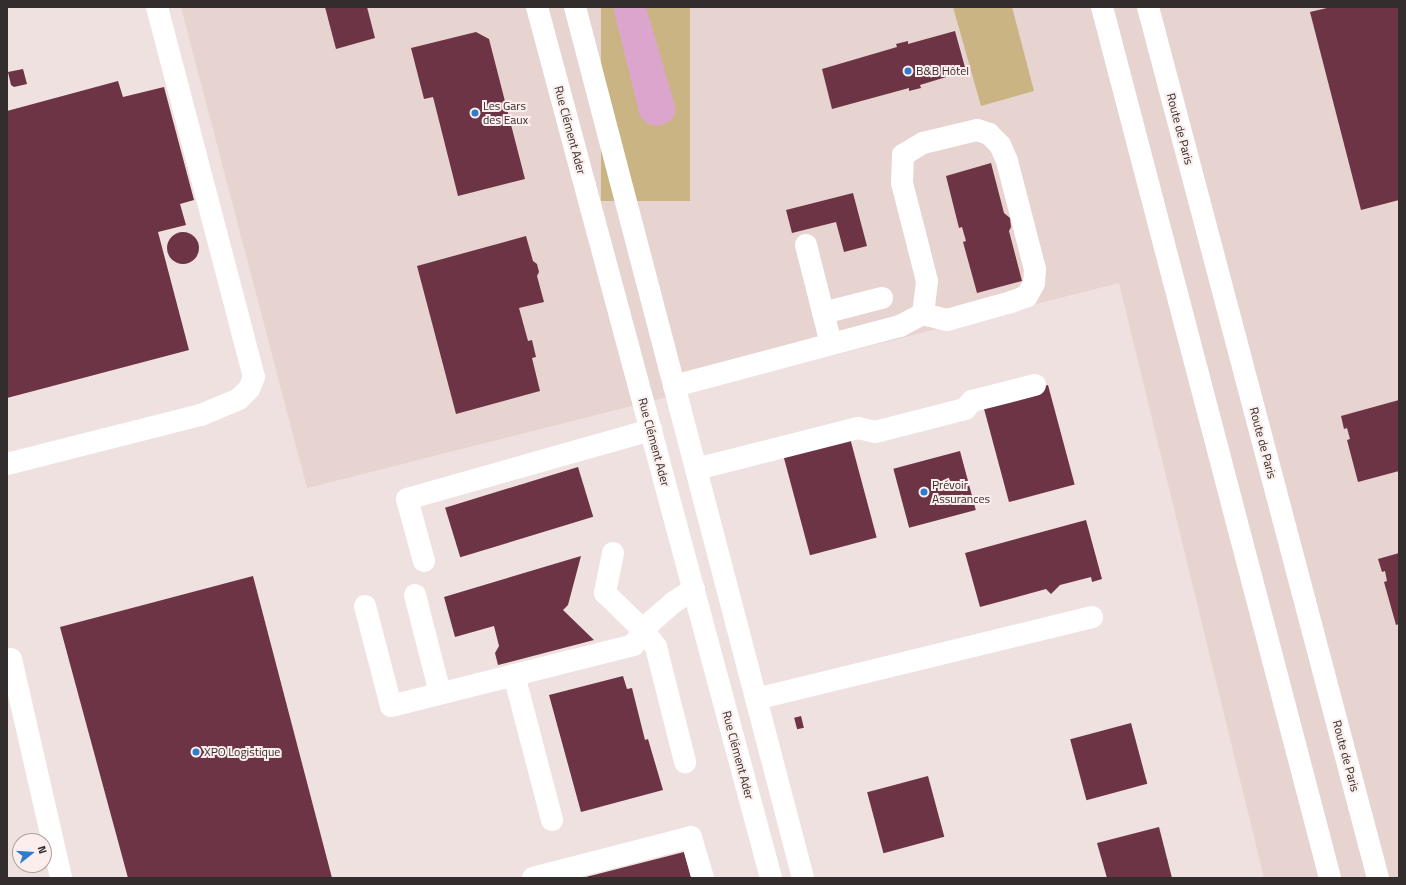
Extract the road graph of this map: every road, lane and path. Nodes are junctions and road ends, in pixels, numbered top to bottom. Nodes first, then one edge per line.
1 (157, 7) edge
2 (537, 7) edge
3 (575, 7) edge
4 (1102, 7) edge
5 (1148, 7) edge
6 (806, 245) dead end
7 (882, 298) dead end
8 (823, 313) junction
9 (923, 314) junction
10 (831, 344) junction
11 (1035, 385) dead end
12 (674, 386) junction
13 (651, 430) junction
14 (7, 464) edge
15 (696, 469) junction
16 (613, 553) dead end
17 (424, 561) dead end
18 (694, 589) junction
19 (415, 595) dead end
20 (365, 606) dead end
21 (1092, 617) dead end
22 (644, 631) junction
23 (11, 660) dead end
24 (514, 675) junction
25 (440, 693) junction
26 (756, 699) junction
27 (685, 762) dead end
28 (552, 820) dead end
29 (61, 878) edge
30 (533, 878) edge
31 (703, 878) edge
32 (771, 878) edge
33 (803, 878) edge
34 (1330, 878) edge
35 (1378, 878) edge

1 - 14 street
2 - 13 street, Rue Clément Ader
3 - 12 street
4 - 34 street
5 - 35 street, Route de Paris
6 - 8 street
7 - 8 street
8 - 10 street
9 - 9 street
9 - 10 street
10 - 12 street
11 - 15 street
12 - 15 street
13 - 17 street
13 - 18 street, Rue Clément Ader
15 - 26 street
16 - 22 street
18 - 22 street
18 - 32 street, Rue Clément Ader
19 - 25 street
20 - 25 street
21 - 26 street
22 - 24 street
22 - 27 street
23 - 29 street
24 - 25 street
24 - 28 street
26 - 33 street
30 - 31 street

